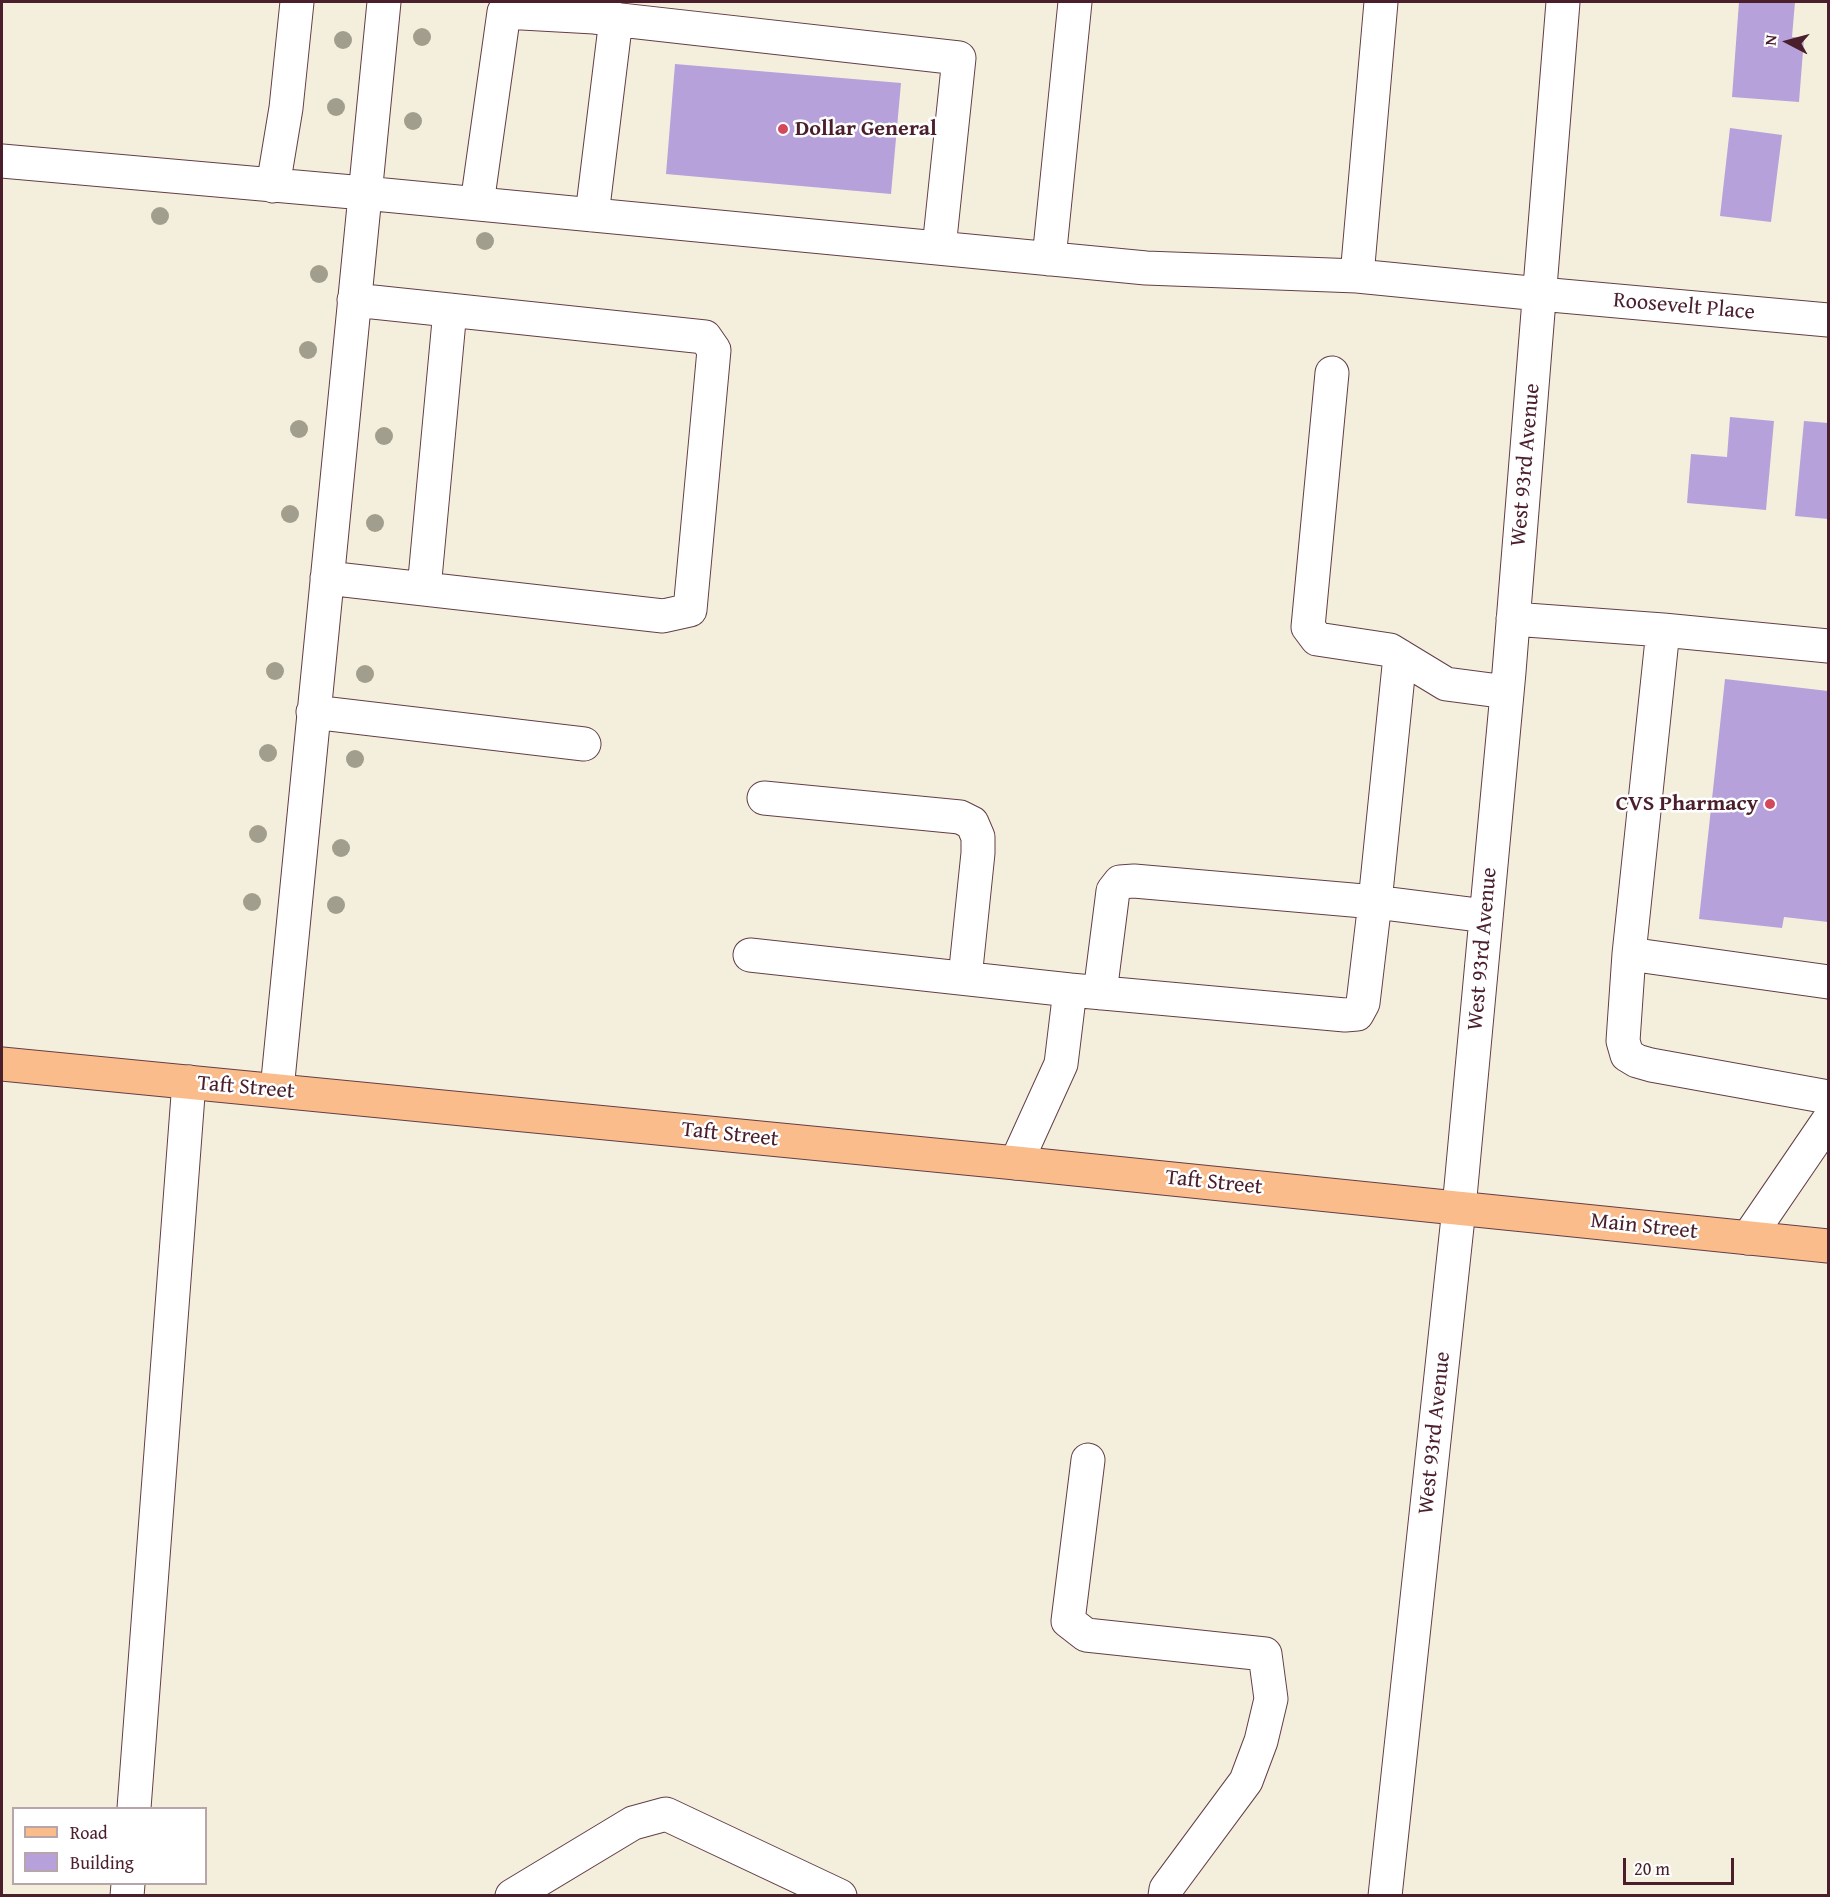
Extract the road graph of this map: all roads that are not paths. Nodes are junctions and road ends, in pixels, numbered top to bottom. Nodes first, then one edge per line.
1 (297, 2) edge
2 (384, 2) edge
3 (1075, 2) edge
4 (1381, 2) edge
5 (1563, 2) edge
6 (616, 19) junction
7 (2, 161) edge
8 (273, 186) junction
9 (364, 193) junction
10 (477, 204) junction
11 (592, 215) junction
12 (939, 248) junction
13 (1049, 259) junction
14 (1357, 276) junction
15 (1540, 294) junction
16 (354, 300) junction
17 (450, 310) junction
18 (1828, 320) edge
19 (1332, 373) dead end
20 (327, 578) junction
21 (424, 589) junction
22 (1513, 619) junction
23 (1663, 630) junction
24 (1828, 646) edge
25 (1400, 656) junction
26 (1507, 692) junction
27 (313, 712) junction
28 (584, 744) dead end
29 (764, 798) dead end
30 (1375, 902) junction
31 (1486, 915) junction
32 (1629, 954) junction
33 (750, 955) dead end
34 (965, 978) junction
35 (1828, 982) edge
36 (1085, 992) junction
37 (2, 1064) edge
38 (189, 1082) junction
39 (277, 1090) junction
40 (1828, 1097) edge
41 (1828, 1121) edge
42 (1016, 1164) junction
43 (1459, 1208) junction
44 (1748, 1238) junction
45 (1828, 1246) edge
46 (1088, 1460) dead end
47 (134, 1807) edge
48 (804, 1888) edge
49 (512, 1896) edge
50 (840, 1896) edge
51 (1165, 1896) edge
52 (1385, 1896) edge

1 - 8 street
2 - 9 street
3 - 13 street
4 - 14 street
5 - 15 street, West 93rd Avenue
6 - 10 street
6 - 11 street
6 - 12 street
7 - 8 street, Roosevelt Place
8 - 9 street, Roosevelt Place
9 - 10 street, Roosevelt Place
9 - 16 street
10 - 11 street, Roosevelt Place
11 - 12 street, Roosevelt Place
12 - 13 street, Roosevelt Place
13 - 14 street, Roosevelt Place
14 - 15 street, Roosevelt Place
15 - 18 street, Roosevelt Place
15 - 22 street, West 93rd Avenue
16 - 17 street
16 - 20 street
17 - 21 street
17 - 21 street
19 - 25 street
20 - 21 street
20 - 27 street
22 - 23 street
22 - 26 street, West 93rd Avenue
23 - 24 street
23 - 32 street
25 - 26 street
25 - 30 street
26 - 31 street, West 93rd Avenue
27 - 28 street
27 - 39 street
29 - 34 street
30 - 31 street
30 - 36 street
30 - 36 street
31 - 43 street, West 93rd Avenue
32 - 35 street
32 - 40 street
33 - 34 street
34 - 36 street
36 - 42 street
37 - 38 main road, Taft Street
38 - 39 main road, Taft Street
38 - 47 street
39 - 42 main road, Taft Street
41 - 44 street
42 - 43 main road, Taft Street
43 - 44 main road, Main Street
43 - 52 street, West 93rd Avenue
44 - 45 main road, Main Street
46 - 51 street
48 - 49 street
48 - 50 street

